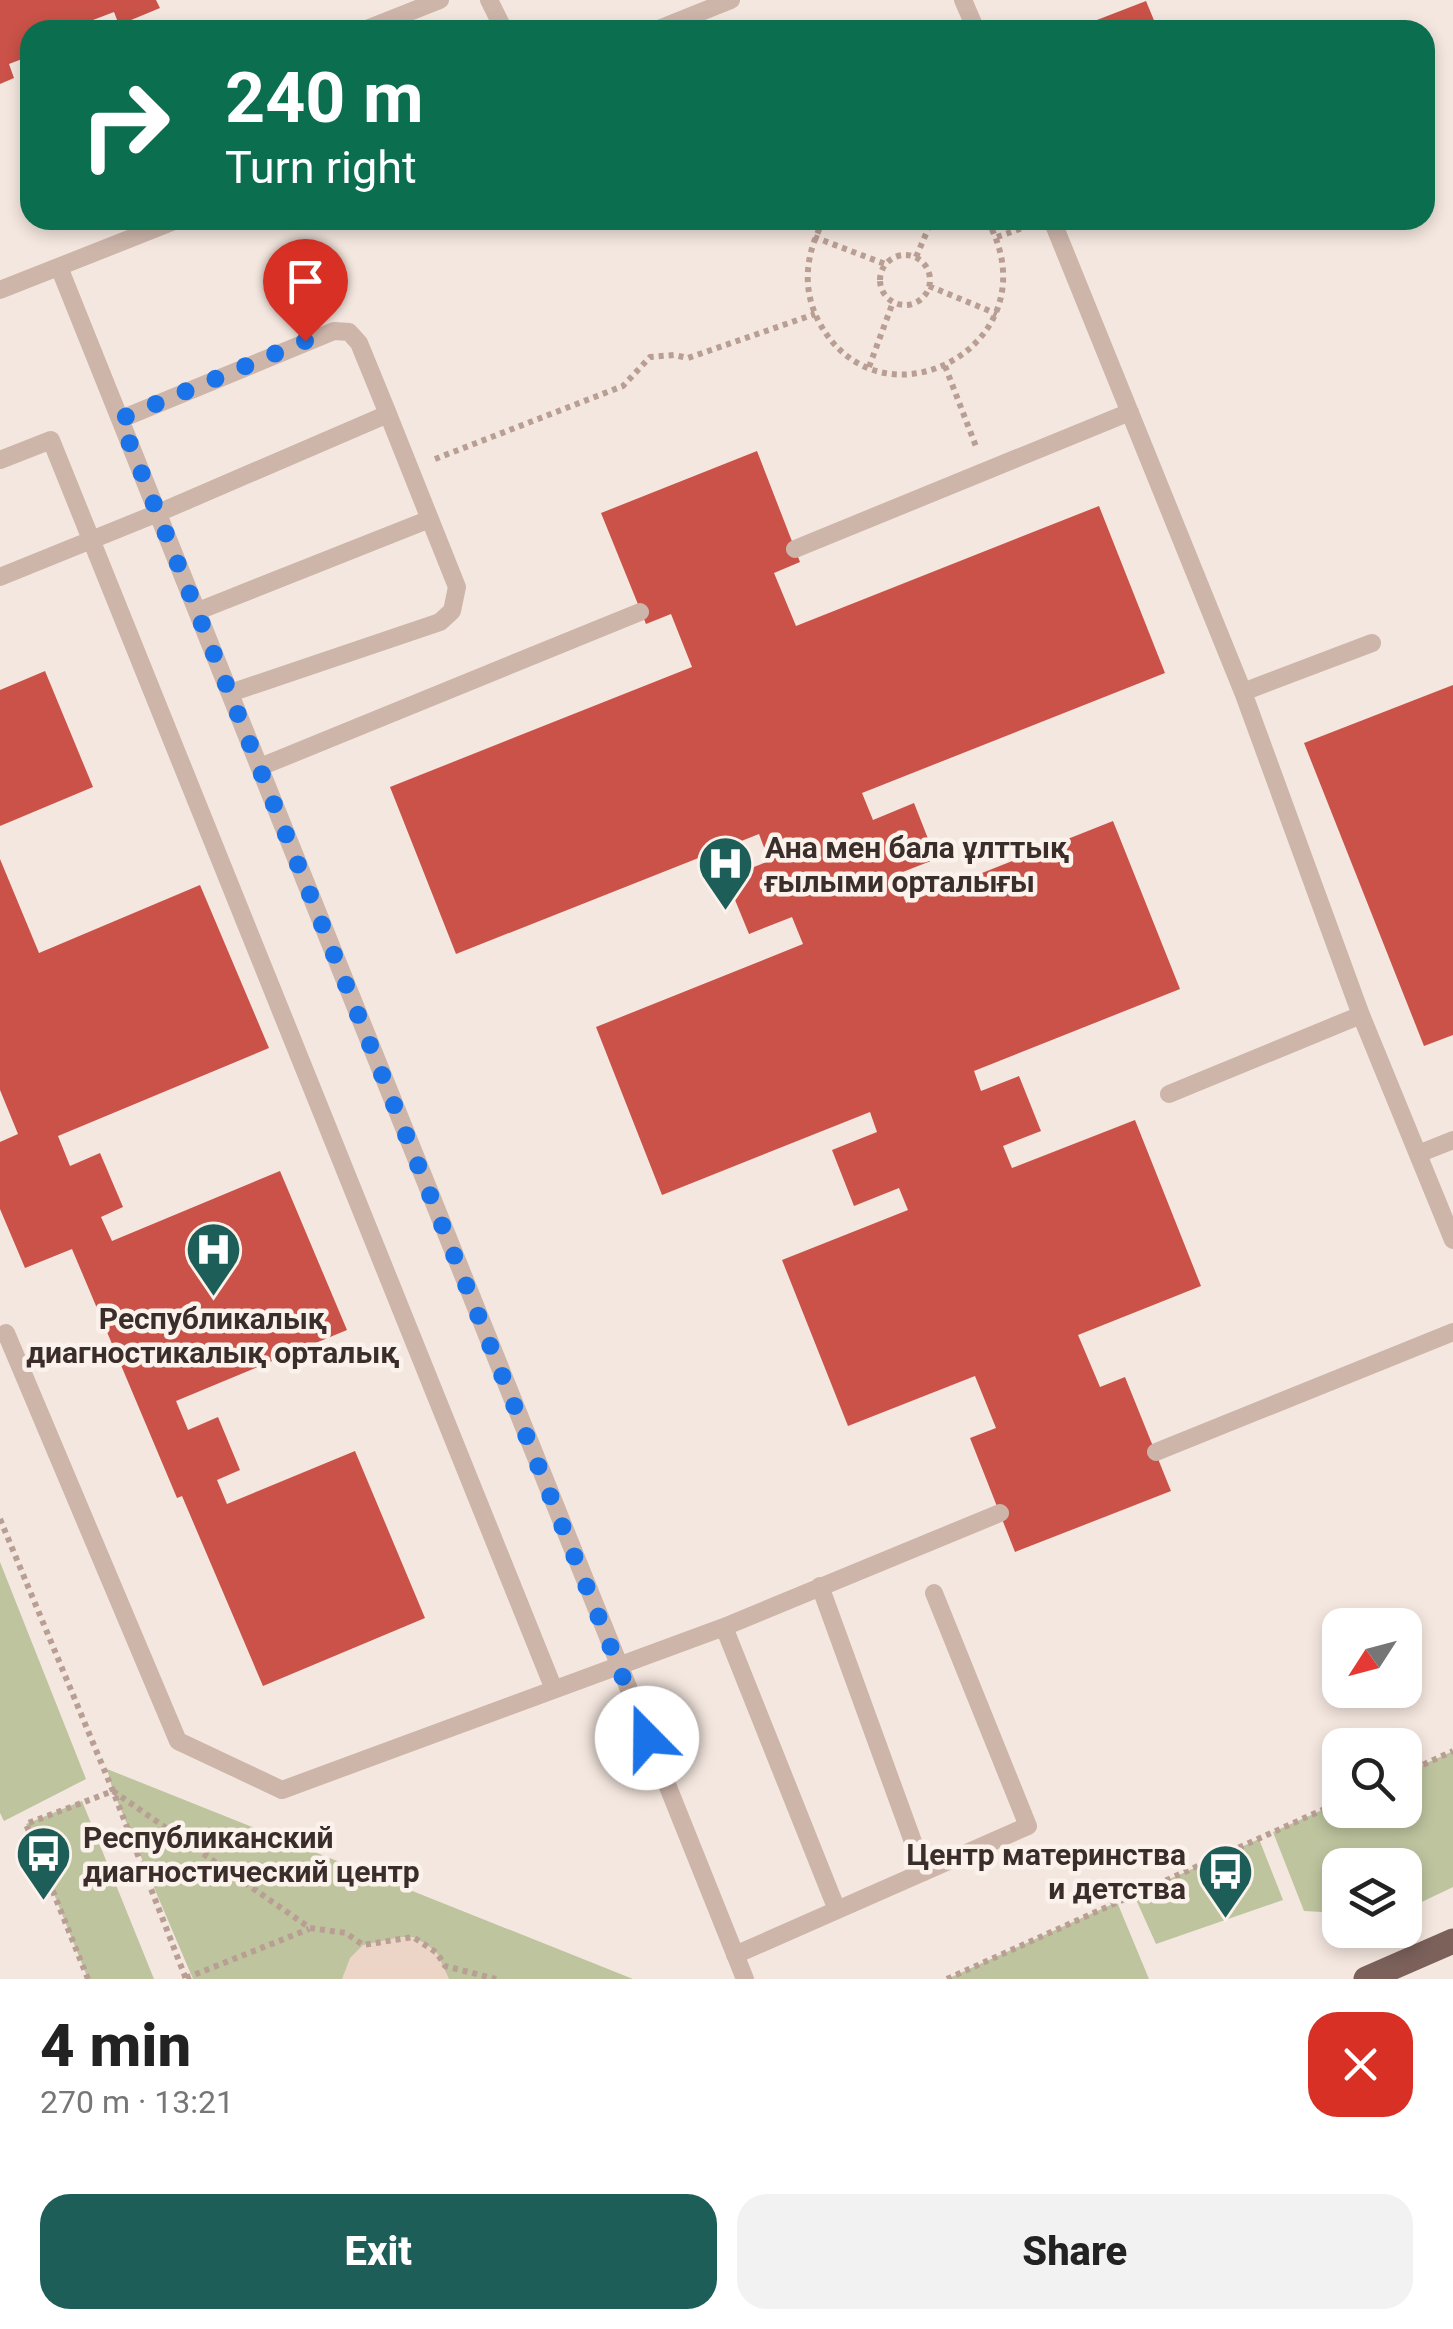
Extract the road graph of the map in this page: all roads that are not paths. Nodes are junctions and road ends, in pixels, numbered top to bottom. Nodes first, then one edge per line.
1 (440, 0) edge
2 (730, 0) edge
3 (389, 20) edge
4 (681, 20) edge
5 (152, 230) edge
6 (1056, 230) edge
7 (60, 267) junction
8 (0, 290) edge
9 (1130, 412) junction
10 (388, 414) junction
11 (120, 419) junction
12 (0, 460) edge
13 (158, 513) junction
14 (430, 519) junction
15 (92, 540) junction
16 (795, 549) dead end
17 (0, 577) edge
18 (198, 611) junction
19 (640, 612) dead end
20 (1372, 643) dead end
21 (1242, 692) junction
22 (230, 693) junction
23 (260, 767) junction
24 (1361, 1015) junction
25 (1169, 1094) dead end
26 (1453, 1140) edge
27 (1418, 1154) junction
28 (1453, 1240) edge
29 (1453, 1332) edge
30 (6, 1334) dead end
31 (1156, 1452) dead end
32 (1000, 1513) dead end
33 (820, 1586) junction
34 (934, 1593) dead end
35 (724, 1627) junction
36 (618, 1666) junction
37 (554, 1687) junction
38 (924, 1872) junction
39 (837, 1910) junction
40 (1453, 1940) edge
41 (735, 1955) junction
42 (745, 1979) edge
43 (1366, 1979) edge

1 - 3 lane
2 - 4 lane
5 - 7 lane
6 - 9 lane
7 - 8 lane
7 - 11 lane
9 - 16 lane
9 - 21 lane
10 - 11 lane
10 - 13 lane
10 - 14 lane
11 - 13 lane
12 - 15 lane
13 - 15 lane
13 - 18 lane
14 - 18 lane
14 - 22 lane
15 - 17 lane
15 - 37 lane
18 - 22 lane
19 - 23 lane
20 - 21 lane
21 - 24 lane
22 - 23 lane
23 - 36 lane
24 - 25 lane
24 - 27 lane
26 - 27 lane
27 - 28 lane
29 - 31 lane
30 - 37 lane
32 - 33 lane
33 - 35 lane
33 - 38 lane
34 - 38 lane
35 - 36 lane
35 - 39 lane
36 - 37 lane
36 - 41 lane
38 - 39 lane
39 - 41 lane
40 - 43 main road
41 - 42 lane

